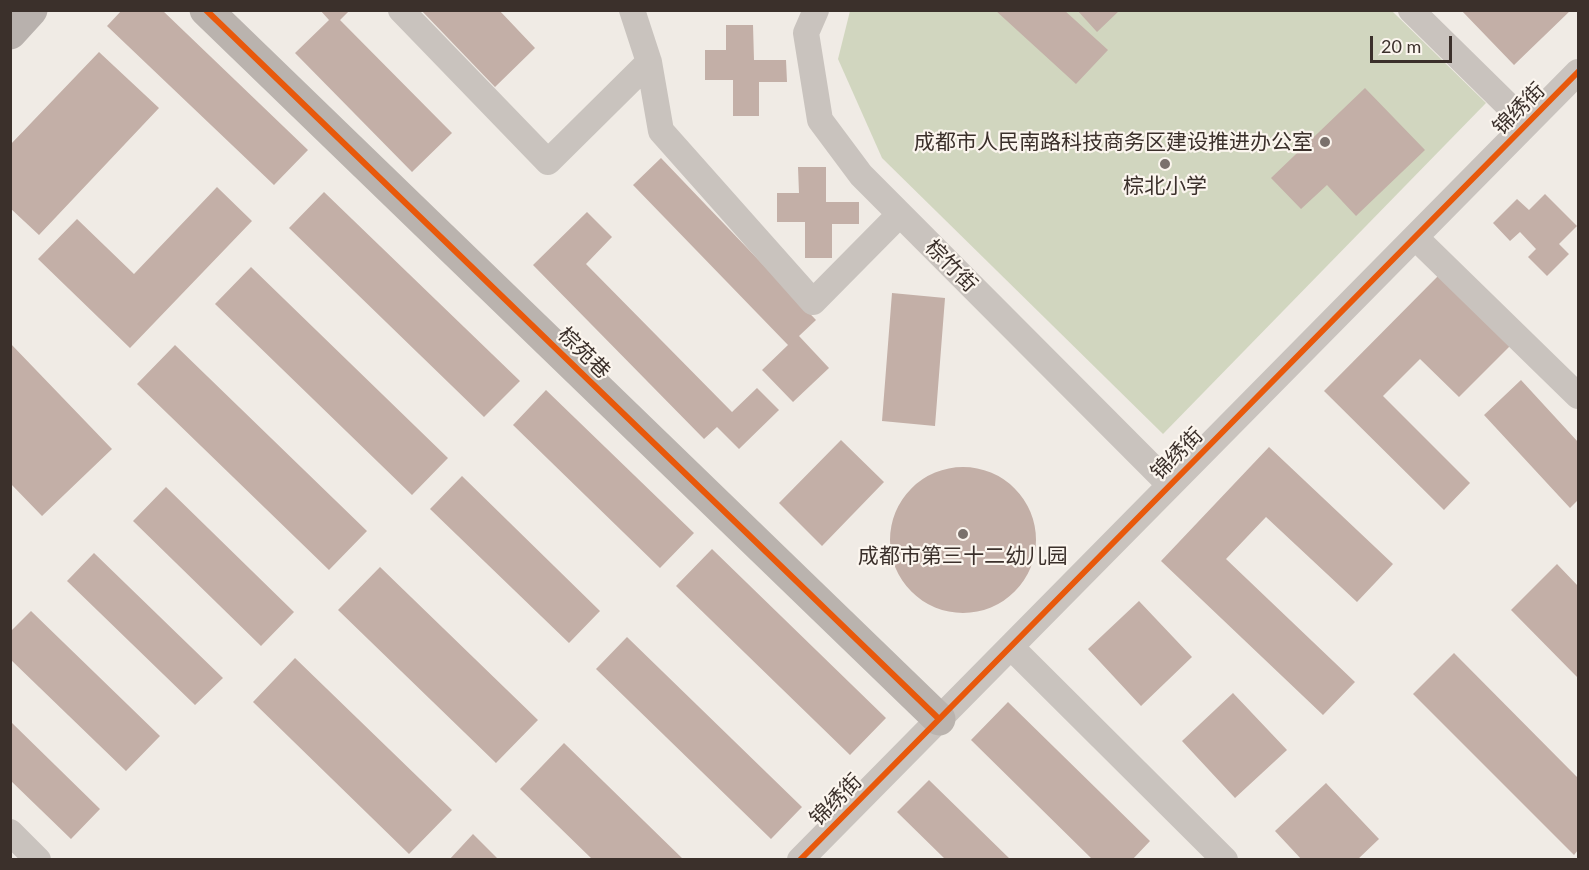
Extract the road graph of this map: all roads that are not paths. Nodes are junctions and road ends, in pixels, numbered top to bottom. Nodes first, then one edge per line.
1 (31, 10) edge
2 (206, 10) edge
3 (401, 10) edge
4 (632, 10) edge
5 (816, 10) edge
6 (1411, 10) edge
7 (10, 33) edge
8 (649, 62) junction
9 (1578, 72) edge
10 (1527, 124) junction
11 (900, 214) junction
12 (1415, 237) junction
13 (1578, 396) edge
14 (1170, 485) junction
15 (1011, 646) junction
16 (939, 718) junction
17 (10, 832) edge
18 (38, 860) edge
19 (800, 860) edge
20 (1225, 860) edge

1 - 7 main road
2 - 16 street, 棕苑巷
3 - 8 street
4 - 8 street
5 - 11 street, 棕竹街
6 - 10 street
8 - 11 street
9 - 10 street, 锦绣街
10 - 12 street, 锦绣街
11 - 14 street, 棕竹街
12 - 13 street
12 - 14 street, 锦绣街
14 - 15 street, 锦绣街
15 - 16 street, 锦绣街
15 - 20 street
16 - 19 street, 锦绣街
17 - 18 street

